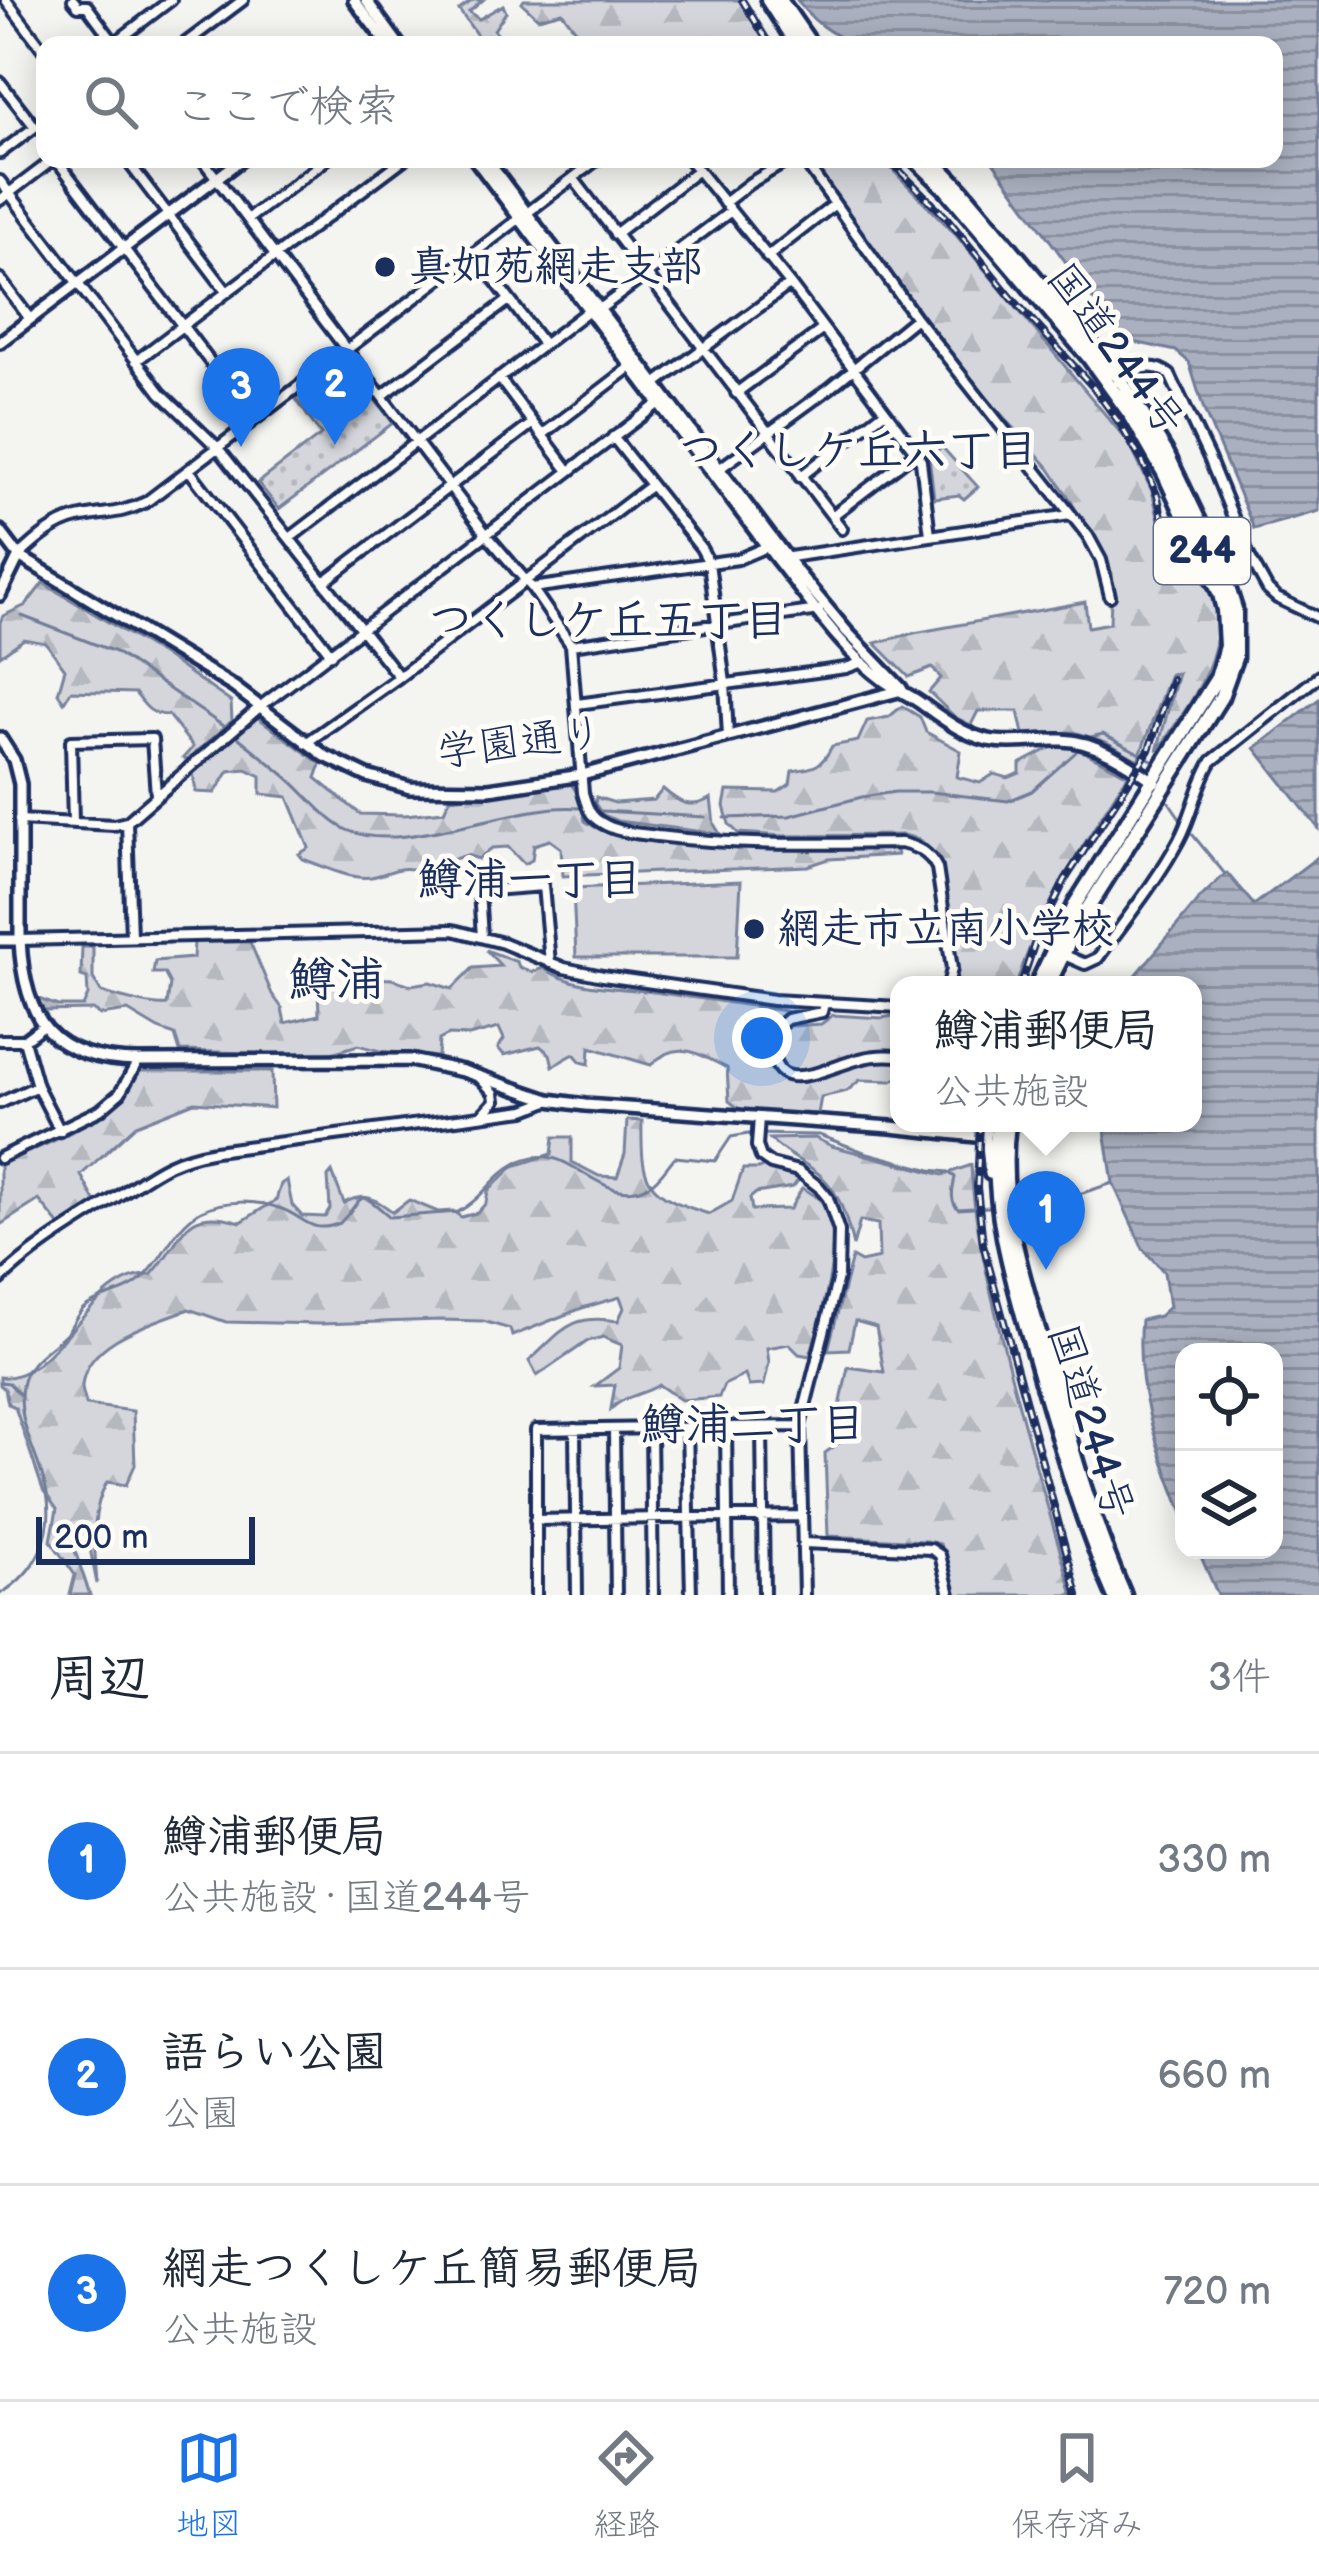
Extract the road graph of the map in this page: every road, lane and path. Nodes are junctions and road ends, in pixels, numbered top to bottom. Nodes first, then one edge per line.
1 (6, 0) edge
2 (73, 0) edge
3 (96, 0) edge
4 (172, 0) edge
5 (243, 0) edge
6 (354, 0) edge
7 (366, 0) edge
8 (768, 0) edge
9 (780, 0) edge
10 (87, 6) junction
11 (108, 36) edge
12 (125, 36) edge
13 (199, 36) edge
14 (387, 36) edge
15 (389, 36) edge
16 (791, 36) edge
17 (806, 36) edge
18 (36, 40) edge
19 (0, 82) edge
20 (0, 153) edge
21 (43, 168) edge
22 (62, 168) edge
23 (133, 168) edge
24 (209, 168) edge
25 (230, 168) edge
26 (315, 168) edge
27 (392, 168) edge
28 (483, 168) edge
29 (492, 168) edge
30 (586, 168) edge
31 (776, 168) edge
32 (810, 168) edge
33 (925, 168) edge
34 (941, 168) edge
35 (698, 170) joint
36 (217, 178) junction
37 (573, 178) junction
38 (0, 181) edge
39 (9, 193) junction
40 (0, 200) edge
41 (836, 204) junction
42 (728, 207) junction
43 (168, 215) junction
44 (523, 216) junction
45 (248, 219) junction
46 (615, 235) junction
47 (123, 248) junction
48 (474, 253) junction
49 (276, 256) junction
50 (767, 256) junction
51 (646, 275) junction
52 (0, 279) edge
53 (78, 283) junction
54 (790, 284) junction
55 (227, 292) junction
56 (509, 300) junction
57 (594, 309) junction
58 (916, 318) junction
59 (30, 319) junction
60 (182, 326) junction
61 (823, 329) junction
62 (1, 339) edge
63 (543, 344) junction
64 (704, 349) junction
65 (346, 350) junction
66 (136, 362) junction
67 (632, 367) junction
68 (853, 370) junction
69 (499, 378) junction
70 (1116, 383) junction
71 (652, 387) junction
72 (736, 393) junction
73 (382, 396) junction
74 (662, 400) junction
75 (885, 411) junction
76 (254, 420) junction
77 (533, 423) junction
78 (767, 434) junction
79 (542, 435) junction
80 (614, 437) junction
81 (416, 440) junction
82 (218, 448) junction
83 (916, 452) junction
84 (189, 470) junction
85 (569, 471) junction
86 (717, 471) junction
87 (800, 477) junction
88 (450, 486) junction
89 (650, 486) junction
90 (1071, 515) junction
91 (832, 516) junction
92 (842, 529) dead end
93 (0, 531) edge
94 (486, 534) junction
95 (930, 535) junction
96 (290, 538) junction
97 (772, 544) junction
98 (19, 556) junction
99 (782, 558) junction
100 (709, 563) junction
101 (4, 577) edge
102 (324, 582) junction
103 (528, 585) junction
104 (0, 595) edge
105 (1110, 596) dead end
106 (821, 608) junction
107 (1319, 618) edge
108 (717, 626) junction
109 (362, 631) junction
110 (571, 645) junction
111 (332, 654) junction
112 (863, 662) junction
113 (1319, 676) edge
114 (399, 677) junction
115 (725, 683) junction
116 (902, 689) junction
117 (577, 704) junction
118 (261, 706) junction
119 (728, 736) junction
120 (0, 738) edge
121 (306, 742) junction
122 (582, 776) junction
123 (1159, 784) junction
124 (156, 797) junction
125 (20, 820) junction
126 (127, 822) junction
127 (73, 823) junction
128 (130, 937) junction
129 (482, 937) junction
130 (0, 940) edge
131 (20, 940) junction
132 (1057, 952) junction
133 (550, 962) junction
134 (950, 976) edge
135 (1042, 976) edge
136 (1050, 976) edge
137 (824, 1003) junction
138 (890, 1007) edge
139 (44, 1025) junction
140 (0, 1040) edge
141 (24, 1040) junction
142 (890, 1056) edge
143 (138, 1061) junction
144 (479, 1076) junction
145 (37, 1086) junction
146 (549, 1100) junction
147 (0, 1103) edge
148 (482, 1114) junction
149 (759, 1117) junction
150 (890, 1125) edge
151 (60, 1131) junction
152 (973, 1132) edge
153 (987, 1132) edge
154 (999, 1132) edge
155 (1007, 1132) edge
156 (986, 1137) junction
157 (0, 1158) edge
158 (1001, 1176) junction
159 (0, 1280) edge
160 (762, 1426) junction
161 (800, 1426) junction
162 (725, 1427) junction
163 (651, 1428) junction
164 (687, 1428) junction
165 (575, 1429) junction
166 (614, 1429) junction
167 (802, 1516) junction
168 (651, 1518) junction
169 (689, 1518) junction
170 (728, 1518) junction
171 (763, 1518) junction
172 (615, 1519) junction
173 (535, 1520) junction
174 (575, 1520) junction
175 (804, 1543) junction
176 (536, 1595) edge
177 (577, 1595) edge
178 (616, 1595) edge
179 (653, 1595) edge
180 (691, 1595) edge
181 (728, 1595) edge
182 (764, 1595) edge
183 (804, 1595) edge
184 (950, 1595) edge
185 (1114, 1595) edge
186 (1124, 1595) edge

1 - 18 street
2 - 10 street
3 - 10 street
4 - 12 street
5 - 13 street
6 - 14 street
7 - 15 street
8 - 16 highway
9 - 17 highway
10 - 11 street
19 - 20 street
21 - 39 street
22 - 47 street
23 - 43 street
24 - 36 street
25 - 36 street
26 - 45 street
27 - 49 street
28 - 44 street
29 - 44 street
30 - 37 street
31 - 42 street
32 - 41 street
33 - 70 highway, 国道244号 / 244
34 - 70 highway, 国道244号 / 244
35 - 42 street
35 - 46 street
36 - 43 street
36 - 45 street
37 - 44 street
37 - 46 street
38 - 39 street
39 - 40 street
39 - 53 street
41 - 50 street
41 - 58 street
42 - 50 street
42 - 51 street
43 - 47 street
43 - 55 street
44 - 48 street
44 - 57 street
45 - 49 street
46 - 51 street
47 - 53 street
47 - 60 street
48 - 56 street
48 - 65 street
49 - 55 street
49 - 65 street
50 - 54 street
51 - 57 street
51 - 64 street
52 - 59 street
53 - 59 street
53 - 66 street
54 - 61 street
54 - 64 street
55 - 60 street
56 - 63 street
56 - 73 street
57 - 63 street
57 - 67 street
57 - 71 street
58 - 68 street
58 - 90 street
59 - 62 street
60 - 66 street
60 - 76 street
61 - 68 street
61 - 72 street
63 - 69 street
64 - 71 street
64 - 72 street
65 - 73 street
65 - 76 street
66 - 82 street
67 - 71 street
67 - 79 street
68 - 75 street
68 - 78 street
69 - 77 street
69 - 81 street
70 - 107 street
70 - 123 highway, 国道244号 / 244
71 - 74 street
72 - 78 street
73 - 81 street
74 - 80 street
74 - 86 street
75 - 83 street
75 - 87 street
76 - 82 street
77 - 79 street
77 - 88 street
78 - 86 street
78 - 87 street
79 - 85 street
80 - 85 street
80 - 89 street
81 - 88 street
81 - 96 street
82 - 84 street
82 - 96 street
83 - 91 street
83 - 95 street
84 - 98 street
84 - 111 street
85 - 94 street
86 - 97 street
87 - 91 street
88 - 94 street
88 - 102 street
89 - 100 street
89 - 103 street
90 - 95 street
90 - 105 street
91 - 92 street
93 - 98 street, 学園通り
94 - 103 street
94 - 109 street
95 - 99 street
96 - 102 street
97 - 99 street
97 - 100 street
98 - 101 street
98 - 118 street, 学園通り
99 - 106 street
100 - 103 street
100 - 108 street
101 - 104 street
102 - 109 street
103 - 110 street
103 - 114 street
106 - 108 street
106 - 112 street
106 - 116 street
108 - 110 street
108 - 115 street
109 - 111 street
109 - 114 street
110 - 117 street
111 - 118 street
112 - 115 street
112 - 116 street
113 - 132 street
114 - 121 street
115 - 117 street
115 - 119 street
116 - 119 street, 学園通り
116 - 123 street
117 - 122 street
118 - 121 street, 学園通り
118 - 124 street
119 - 122 street, 学園通り
120 - 125 street
121 - 122 street, 学園通り
122 - 134 street
123 - 132 highway, 国道244号 / 244
124 - 126 street
124 - 127 street
125 - 127 street
125 - 131 street
126 - 127 street
126 - 128 street
128 - 129 street
128 - 131 street
129 - 133 street
129 - 133 street
130 - 131 street
131 - 139 street
132 - 135 highway, 国道244号 / 244
132 - 136 highway, 国道244号 / 244
133 - 137 street
137 - 138 street
137 - 142 street
139 - 141 street
139 - 143 street
140 - 141 street
141 - 145 street
143 - 144 street
143 - 151 street
144 - 146 street
144 - 148 street
145 - 147 street
145 - 151 street
146 - 148 street
146 - 149 street
148 - 159 street
149 - 150 street
149 - 161 street
151 - 157 street
152 - 156 street
153 - 156 street
154 - 158 highway, 国道244号
155 - 158 highway, 国道244号
156 - 158 street
158 - 185 highway, 国道244号
158 - 186 highway, 国道244号
160 - 161 street
160 - 162 street
160 - 171 street
161 - 167 street
162 - 164 street
162 - 170 street
163 - 164 street
163 - 166 street
163 - 168 street
164 - 169 street
165 - 166 street
165 - 173 street
165 - 174 street
166 - 172 street
167 - 171 street
167 - 175 street
168 - 169 street
168 - 172 street
168 - 179 street
169 - 170 street
169 - 180 street
170 - 171 street
170 - 181 street
171 - 182 street
172 - 174 street
172 - 178 street
173 - 174 street
173 - 176 street
174 - 177 street
175 - 183 street
175 - 184 street

